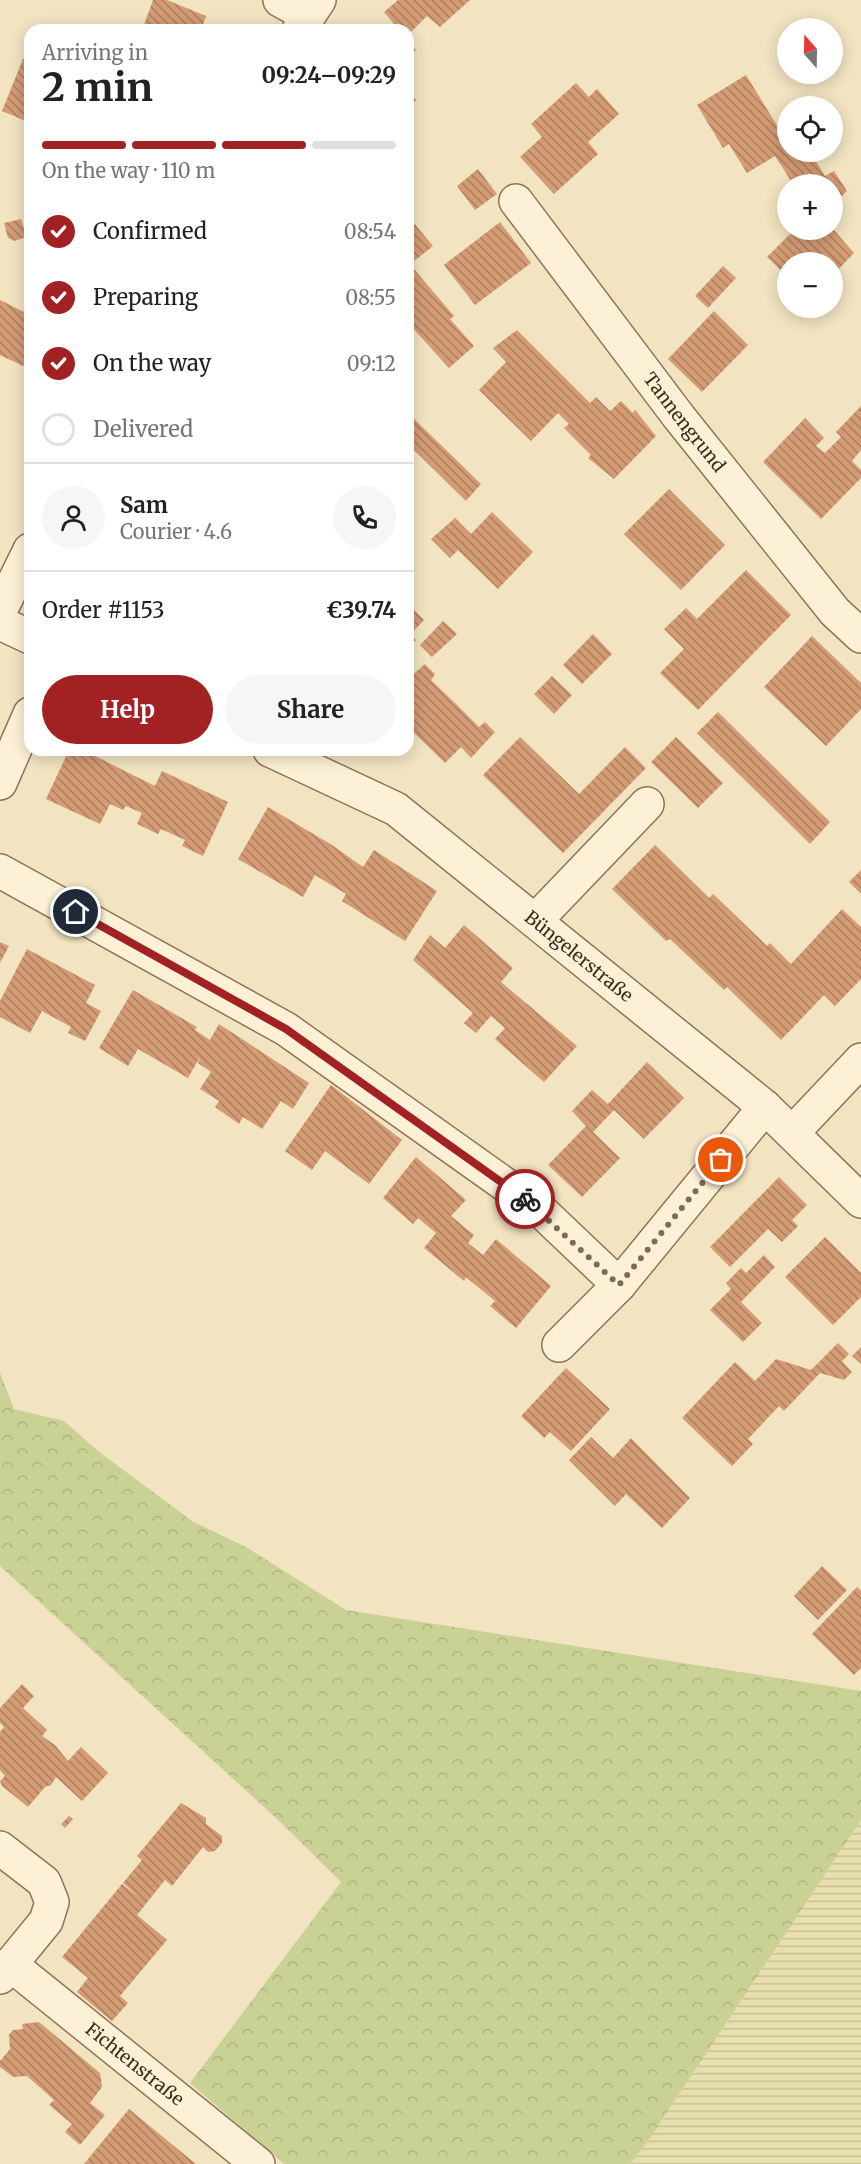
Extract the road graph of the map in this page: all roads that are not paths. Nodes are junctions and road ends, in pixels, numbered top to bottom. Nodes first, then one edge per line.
1 (516, 201) dead end
2 (24, 562) edge
3 (0, 611) edge
4 (0, 623) edge
5 (24, 634) edge
6 (861, 636) edge
7 (24, 728) edge
8 (283, 756) edge
9 (0, 783) edge
10 (646, 804) dead end
11 (0, 871) edge
12 (535, 921) junction
13 (861, 1060) edge
14 (765, 1107) junction
15 (792, 1132) junction
16 (861, 1201) edge
17 (619, 1285) junction
18 (559, 1345) dead end
19 (0, 1848) edge
20 (5, 1971) edge
21 (258, 2164) edge

1 - 6 street, Tannengrund
2 - 3 street
4 - 5 street
7 - 9 street
8 - 12 street, Büngelerstraße
10 - 12 street
11 - 17 street
12 - 14 street, Büngelerstraße
13 - 15 street
14 - 15 street, Büngelerstraße
14 - 17 street
15 - 16 street, Büngelerstraße
17 - 18 street
19 - 20 street, Fichtenstraße
20 - 21 street, Fichtenstraße

